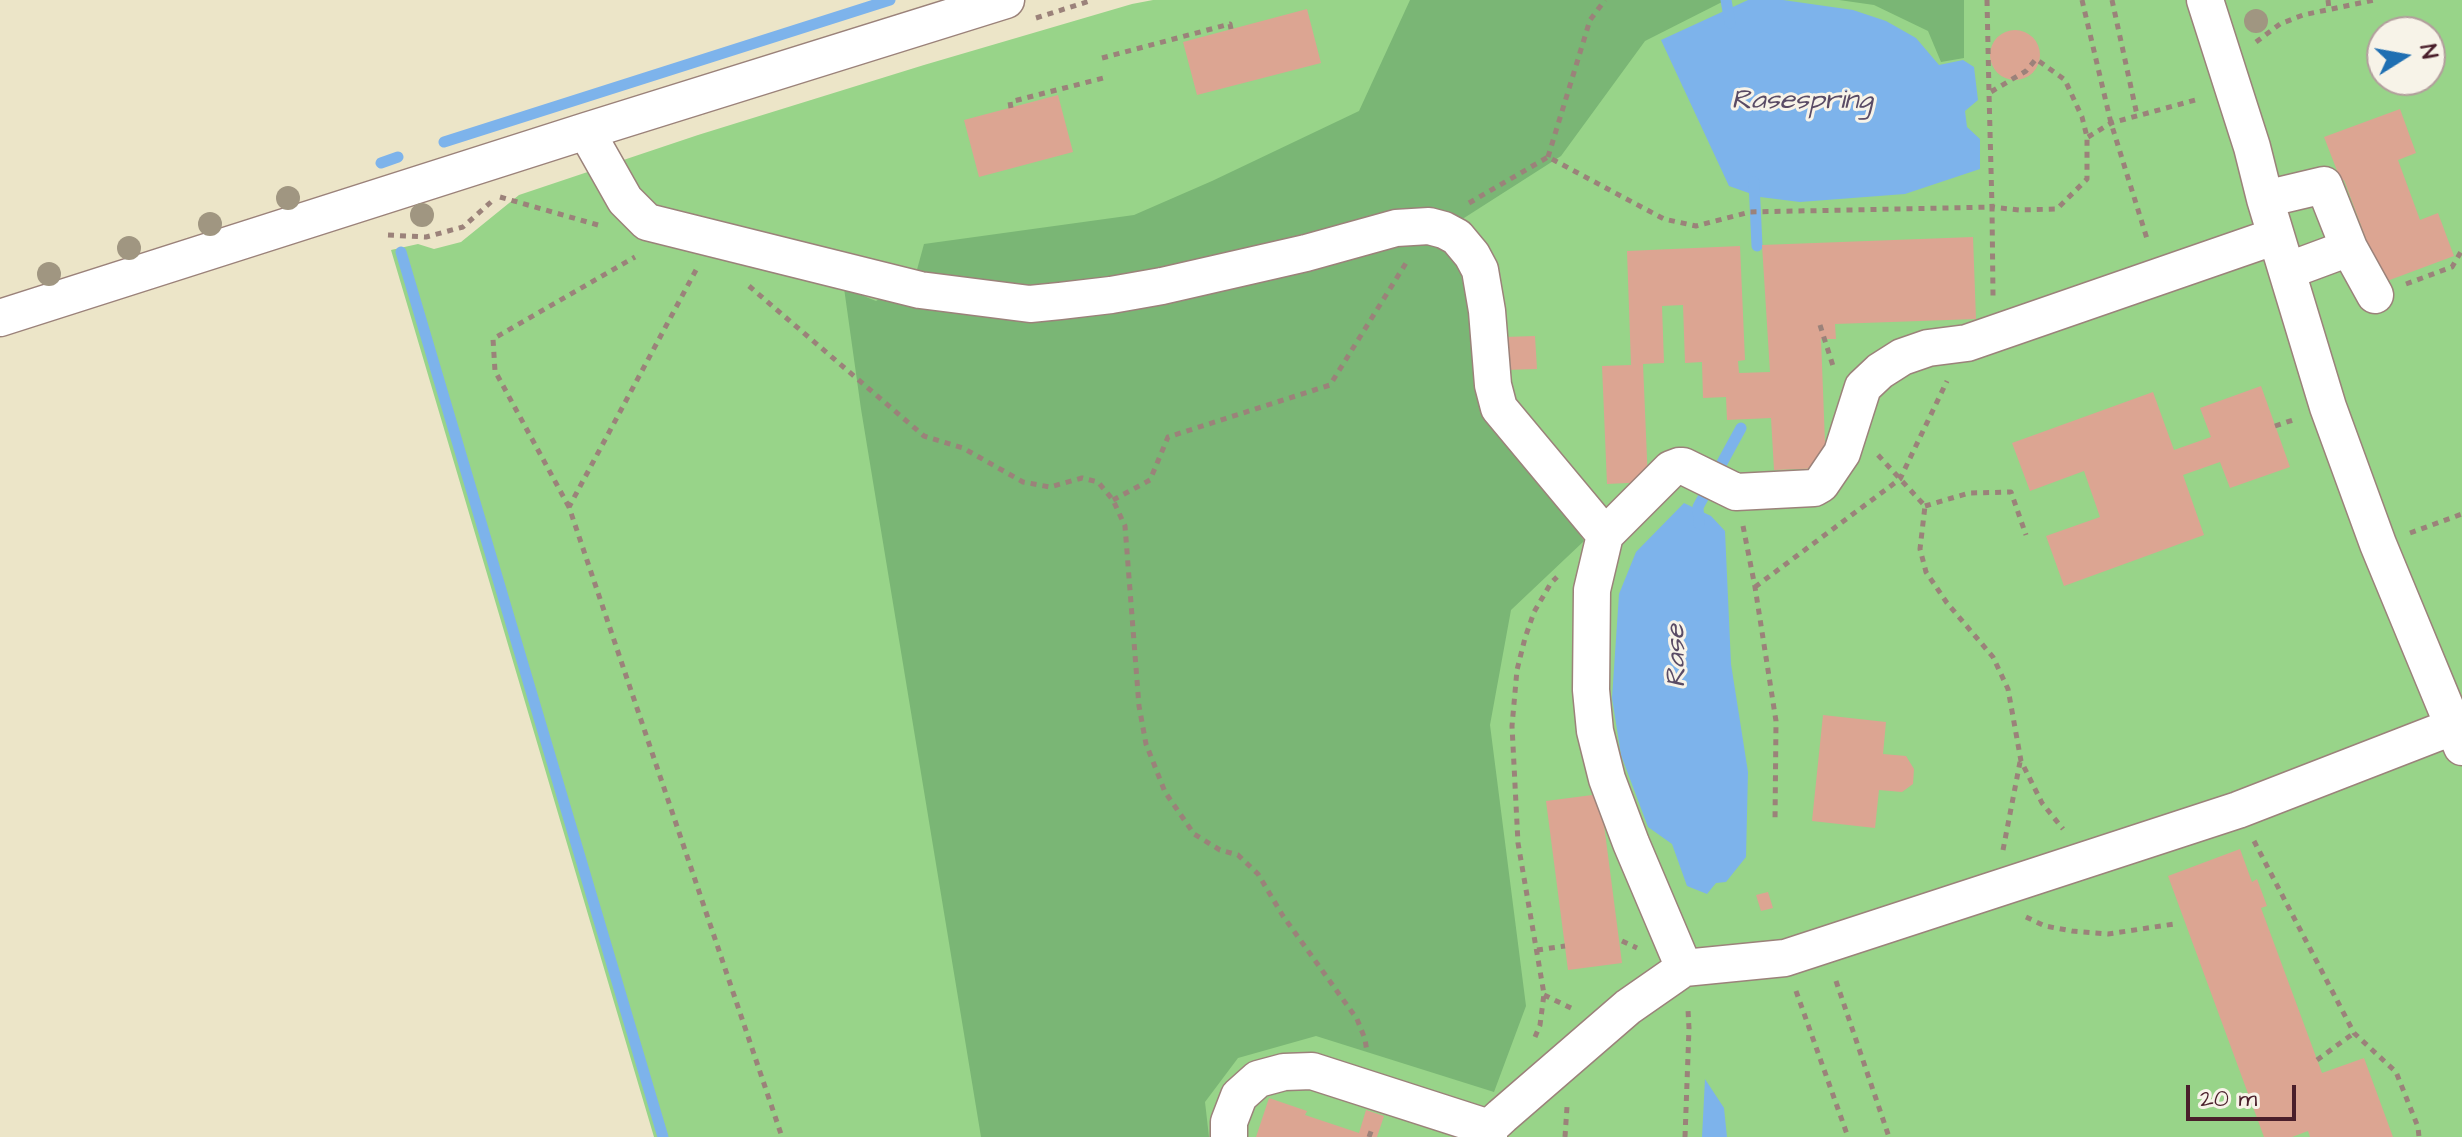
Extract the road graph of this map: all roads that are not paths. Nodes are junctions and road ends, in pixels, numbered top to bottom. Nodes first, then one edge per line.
1 (1006, 0) edge
2 (2205, 0) edge
3 (586, 131) junction
4 (2265, 199) junction
5 (2276, 236) junction
6 (2349, 248) junction
7 (2287, 271) junction
8 (2375, 295) road end
9 (0, 318) edge
10 (1602, 543) junction
11 (2457, 737) edge
12 (1684, 968) junction
13 (1489, 1133) edge
14 (1229, 1137) edge

1 - 3 street
2 - 4 street
3 - 9 street
3 - 10 street
4 - 5 street
4 - 6 street
5 - 7 street
5 - 10 street
6 - 7 street
6 - 8 street
7 - 11 street
10 - 12 street
11 - 12 street
12 - 13 street
13 - 14 street

